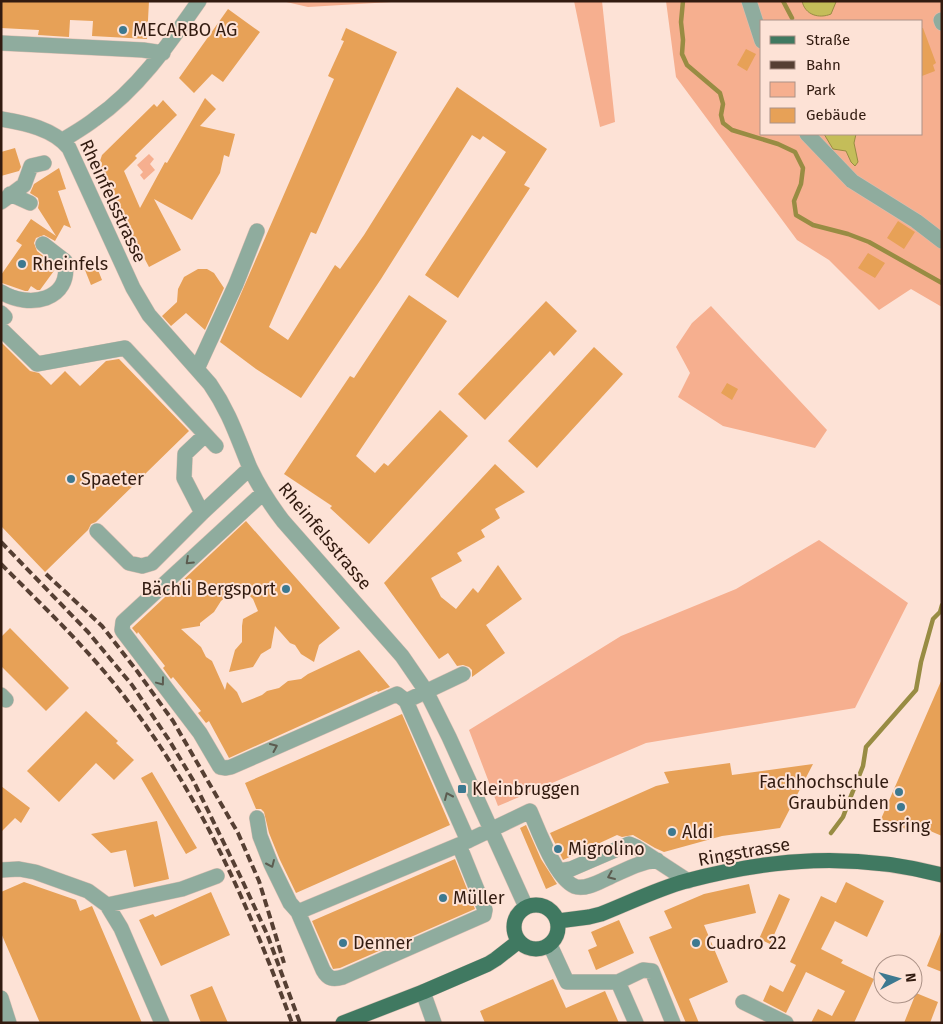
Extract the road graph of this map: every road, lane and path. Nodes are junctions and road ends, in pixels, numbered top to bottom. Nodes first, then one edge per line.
1 (199, 1) edge
2 (750, 1) edge
3 (760, 34) edge
4 (1, 43) edge
5 (163, 53) junction
6 (1, 119) edge
7 (808, 135) edge
8 (63, 140) junction
9 (33, 162) dead end
10 (6, 198) edge
11 (30, 203) dead end
12 (257, 231) dead end
13 (942, 241) edge
14 (43, 244) dead end
15 (1, 292) edge
16 (3, 320) edge
17 (197, 369) junction
18 (205, 435) junction
19 (216, 446) dead end
20 (250, 468) junction
21 (261, 488) junction
22 (202, 514) junction
23 (97, 531) dead end
24 (196, 540) dead end
25 (463, 674) dead end
26 (426, 692) junction
27 (406, 701) junction
28 (257, 818) dead end
29 (490, 828) junction
30 (463, 843) junction
31 (657, 860) junction
32 (1, 870) edge
33 (559, 871) junction
34 (942, 875) edge
35 (217, 876) dead end
36 (688, 881) junction
37 (107, 905) junction
38 (526, 907) junction
39 (298, 912) junction
40 (558, 920) junction
41 (519, 941) junction
42 (550, 945) junction
43 (618, 982) junction
44 (422, 992) junction
45 (1, 998) edge
46 (743, 1002) dead end
47 (9, 1023) edge
48 (162, 1023) edge
49 (343, 1023) edge
50 (434, 1023) edge
51 (636, 1023) edge
52 (673, 1023) edge
53 (786, 1023) edge

1 - 5 street
2 - 3 street
4 - 5 street
5 - 8 street
6 - 8 street
7 - 13 street
8 - 17 street, Rheinfelsstrasse
9 - 10 street
10 - 11 street
12 - 17 street
14 - 15 street
16 - 18 street
17 - 20 street, Rheinfelsstrasse
18 - 19 street
18 - 22 street
20 - 21 street, Rheinfelsstrasse
20 - 22 street
21 - 24 street
21 - 26 street, Rheinfelsstrasse
21 -> 27 street
22 - 23 street
25 - 26 street
26 - 27 street
26 - 29 street, Rheinfelsstrasse
30 -> 27 street
28 -> 39 street
29 - 30 street
29 - 33 street
29 - 38 street, Rheinfelsstrasse
30 - 39 street
30 - 39 street
31 - 33 street
31 -> 33 street
31 - 36 street
32 - 37 street
34 - 36 main road, Ringstrasse
35 - 37 street
36 - 40 main road, Ringstrasse
37 - 48 street
38 - 40 main road
38 - 41 main road
40 - 42 main road
41 - 42 main road
41 - 44 main road
42 - 43 street
43 - 51 street
43 - 52 street
44 - 49 main road
44 - 50 street
45 - 47 street
46 - 53 street

